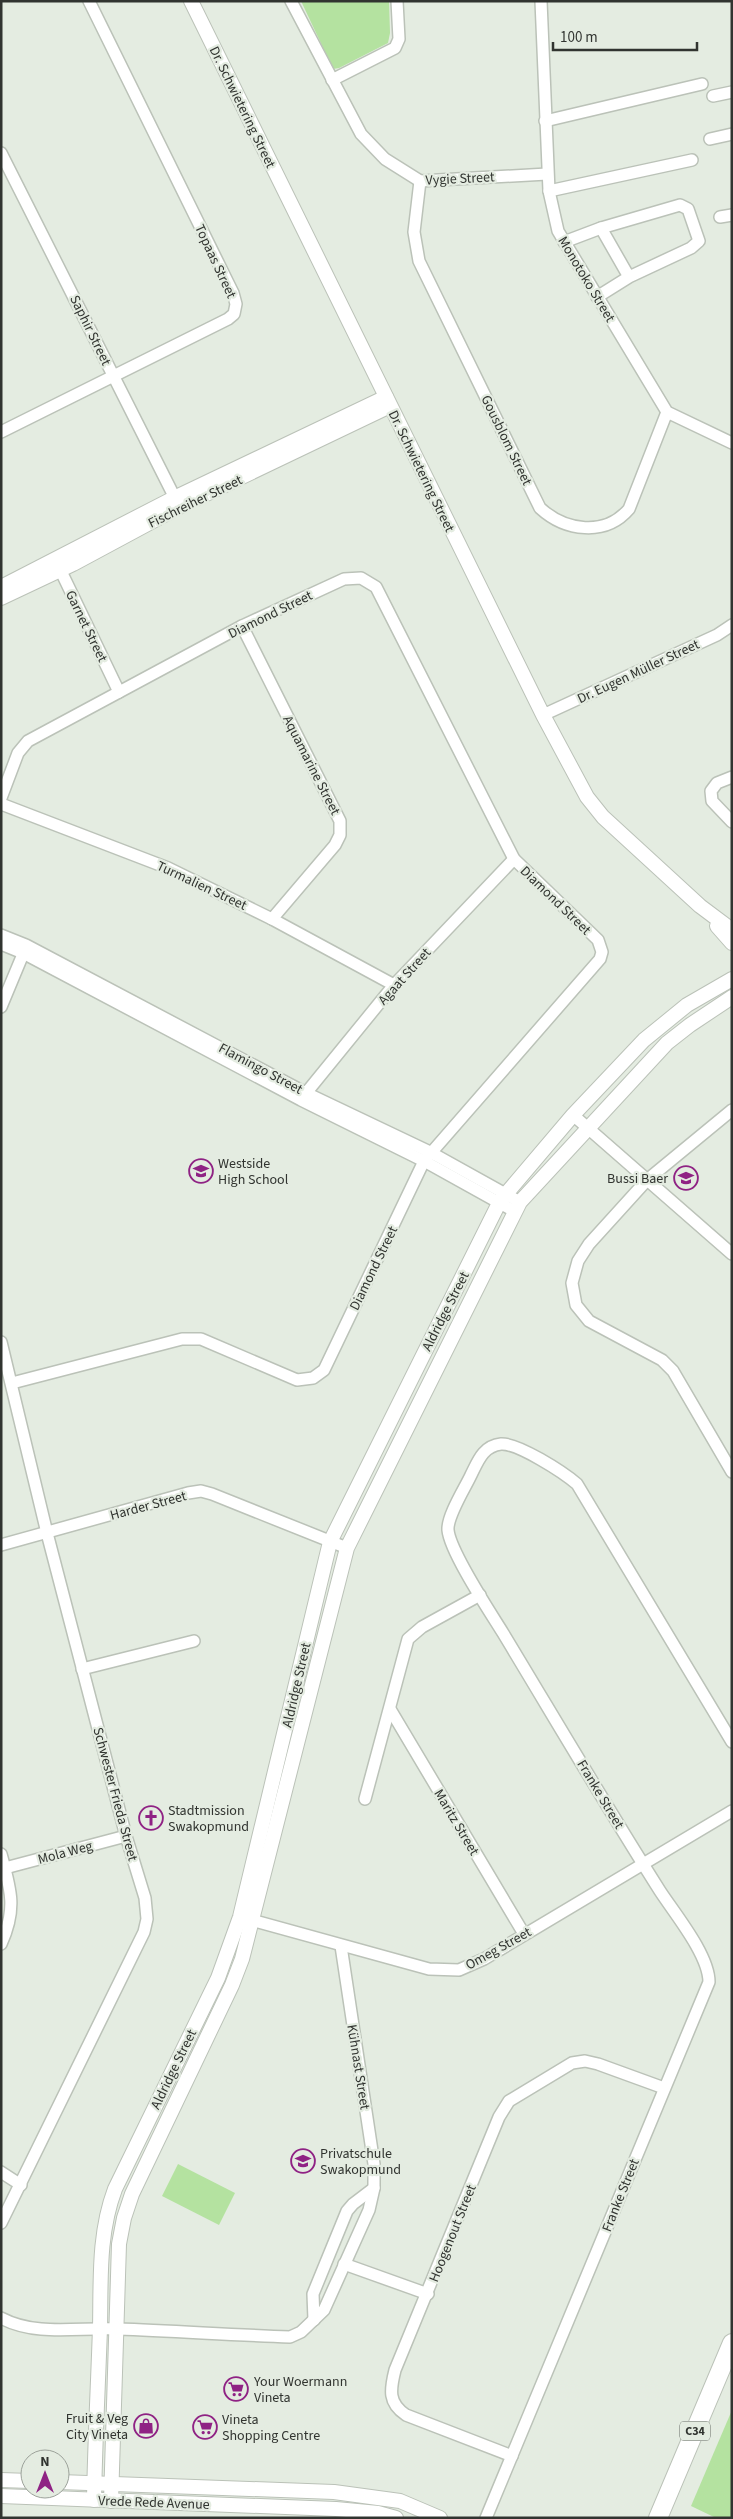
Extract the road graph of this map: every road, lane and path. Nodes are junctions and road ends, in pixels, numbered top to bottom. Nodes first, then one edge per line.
1 (89, 1) edge
2 (191, 1) edge
3 (291, 1) edge
4 (397, 1) edge
5 (541, 1) edge
6 (332, 80) junction
7 (702, 84) dead end
8 (732, 92) edge
9 (713, 96) dead end
10 (545, 121) junction
11 (732, 134) edge
12 (710, 139) dead end
13 (1, 153) edge
14 (692, 160) dead end
15 (548, 174) junction
16 (420, 181) junction
17 (549, 191) junction
18 (601, 228) junction
19 (564, 242) junction
20 (629, 277) junction
21 (598, 297) junction
22 (114, 377) junction
23 (388, 402) junction
24 (667, 412) junction
25 (1, 432) edge
26 (732, 443) edge
27 (177, 502) junction
28 (58, 565) junction
29 (1, 587) edge
30 (1, 598) edge
31 (732, 624) edge
32 (242, 626) junction
33 (119, 692) junction
34 (544, 715) junction
35 (732, 777) edge
36 (1, 798) edge
37 (1, 804) edge
38 (732, 822) edge
39 (514, 860) junction
40 (700, 906) junction
41 (272, 919) junction
42 (732, 930) edge
43 (1, 935) edge
44 (732, 943) edge
45 (1, 944) edge
46 (24, 949) junction
47 (732, 979) edge
48 (394, 985) junction
49 (732, 998) edge
50 (1, 1007) edge
51 (304, 1096) junction
52 (732, 1110) edge
53 (573, 1116) junction
54 (588, 1128) junction
55 (427, 1157) junction
56 (646, 1180) junction
57 (503, 1198) junction
58 (517, 1207) junction
59 (732, 1254) edge
60 (1, 1342) edge
61 (12, 1383) junction
62 (732, 1472) edge
63 (47, 1533) junction
64 (330, 1542) junction
65 (1, 1545) edge
66 (347, 1548) junction
67 (480, 1594) junction
68 (194, 1640) dead end
69 (82, 1669) junction
70 (390, 1709) junction
71 (732, 1742) edge
72 (365, 1799) dead end
73 (732, 1811) edge
74 (126, 1836) junction
75 (1, 1854) edge
76 (643, 1863) junction
77 (5, 1868) junction
78 (247, 1919) junction
79 (524, 1934) junction
80 (1, 1944) edge
81 (341, 1946) junction
82 (194, 2028) junction
83 (208, 2035) junction
84 (664, 2088) junction
85 (1, 2172) edge
86 (21, 2185) junction
87 (374, 2188) junction
88 (1, 2223) edge
89 (344, 2264) junction
90 (428, 2294) junction
91 (1, 2318) edge
92 (314, 2320) junction
93 (100, 2328) junction
94 (116, 2328) junction
95 (732, 2343) edge
96 (512, 2456) junction
97 (1, 2480) edge
98 (20, 2481) edge
99 (70, 2483) edge
100 (95, 2484) junction
101 (112, 2484) junction
102 (248, 2490) junction
103 (267, 2490) junction
104 (1, 2496) edge
105 (94, 2500) junction
106 (111, 2501) junction
107 (248, 2512) edge
108 (267, 2512) edge
109 (396, 2518) edge
110 (440, 2518) edge
111 (486, 2518) edge
112 (658, 2518) edge

1 - 22 street, Topaas Street
2 - 23 street, Dr. Schwietering Street
3 - 6 street, Vygie Street
4 - 6 street
5 - 10 street, Monotoko Street
6 - 16 street, Vygie Street
7 - 10 street
8 - 9 street
10 - 15 street, Monotoko Street
11 - 12 street
13 - 22 street, Saphir Street
14 - 17 street
15 - 16 street, Vygie Street
15 - 17 street, Monotoko Street
16 - 24 street, Gousblom Street
17 - 19 street, Monotoko Street
18 - 19 street
18 - 20 street
18 - 20 street
19 - 21 street, Monotoko Street
20 - 21 street
21 - 24 street, Monotoko Street
22 - 25 street, Topaas Street
22 - 27 street, Saphir Street
23 - 27 street, Fischreiher Street
23 - 34 street, Dr. Schwietering Street
24 - 26 street
27 - 28 street, Fischreiher Street
28 - 29 street, Fischreiher Street
28 - 30 street, Fischreiher Street
28 - 33 street, Garnet Street
31 - 34 street, Dr. Eugen Müller Street
32 - 33 street, Diamond Street
32 - 39 street, Diamond Street
32 - 41 street, Aquamarine Street
33 - 36 street, Diamond Street
34 - 40 street, Dr. Schwietering Street
35 - 38 street
37 - 41 street, Turmalien Street
39 - 48 street, Agaat Street
39 - 55 street, Diamond Street
40 - 42 street, Dr. Schwietering Street
40 - 44 street, Dr. Schwietering Street
41 - 48 street, Turmalien Street
43 - 46 street, Flamingo Street
45 - 46 street, Flamingo Street
46 - 50 street
46 - 51 street, Flamingo Street
47 - 53 street, Aldridge Street
48 - 51 street, Agaat Street
49 - 54 street, Aldridge Street
51 - 55 street, Flamingo Street
52 - 56 street
53 - 54 street
53 - 57 street, Aldridge Street
54 - 56 street
54 - 58 street, Aldridge Street
55 - 57 street, Flamingo Street
55 - 61 street, Diamond Street
56 - 59 street
56 - 62 street
57 - 58 street, Flamingo Street
57 - 64 street, Aldridge Street
58 - 66 street, Aldridge Street
60 - 61 street, Schwester Frieda Street
61 - 63 street, Schwester Frieda Street
63 - 64 street, Harder Street
63 - 65 street, Harder Street
63 - 69 street, Schwester Frieda Street
64 - 66 street, Harder Street
64 - 78 street, Aldridge Street
66 - 78 street, Aldridge Street
67 - 70 street
67 - 71 street, Franke Street
67 - 76 street, Franke Street
68 - 69 street
69 - 74 street, Schwester Frieda Street
70 - 72 street
70 - 79 street, Maritz Street
73 - 76 street, Omeg Street
74 - 77 street, Mola Weg
74 - 86 street, Schwester Frieda Street
75 - 77 street
76 - 79 street, Omeg Street
76 - 84 street, Franke Street
77 - 80 street
78 - 81 street, Omeg Street
78 - 82 street, Aldridge Street
78 - 83 street, Aldridge Street
79 - 81 street, Omeg Street
81 - 87 street, Kühnast Street
82 - 83 street
82 - 93 street, Aldridge Street
83 - 94 street, Aldridge Street
84 - 90 street, Hoogenout Street
84 - 96 street, Franke Street
85 - 86 street
86 - 88 street, Schwester Frieda Street
87 - 89 street, Kühnast Street
87 - 92 street
89 - 90 street
89 - 92 street, Kühnast Street
90 - 96 street, Hoogenout Street
91 - 93 street, Kühnast Street
92 - 94 street, Kühnast Street
93 - 94 street, Kühnast Street
93 - 100 street, Aldridge Street
94 - 101 street, Aldridge Street
95 - 112 main road, C34
96 - 111 street, Franke Street
97 - 98 street
99 - 100 street, Vrede Rede Avenue
100 - 101 street, Vrede Rede Avenue
100 - 105 street, Aldridge Street
101 - 102 street, Vrede Rede Avenue
101 - 106 street, Aldridge Street
102 - 103 street, Vrede Rede Avenue
102 - 107 street
103 - 108 street
103 - 110 street, Vrede Rede Avenue
104 - 105 street, Vrede Rede Avenue
105 - 106 street, Vrede Rede Avenue
106 - 107 street, Vrede Rede Avenue
107 - 108 street, Vrede Rede Avenue
108 - 109 street, Vrede Rede Avenue

